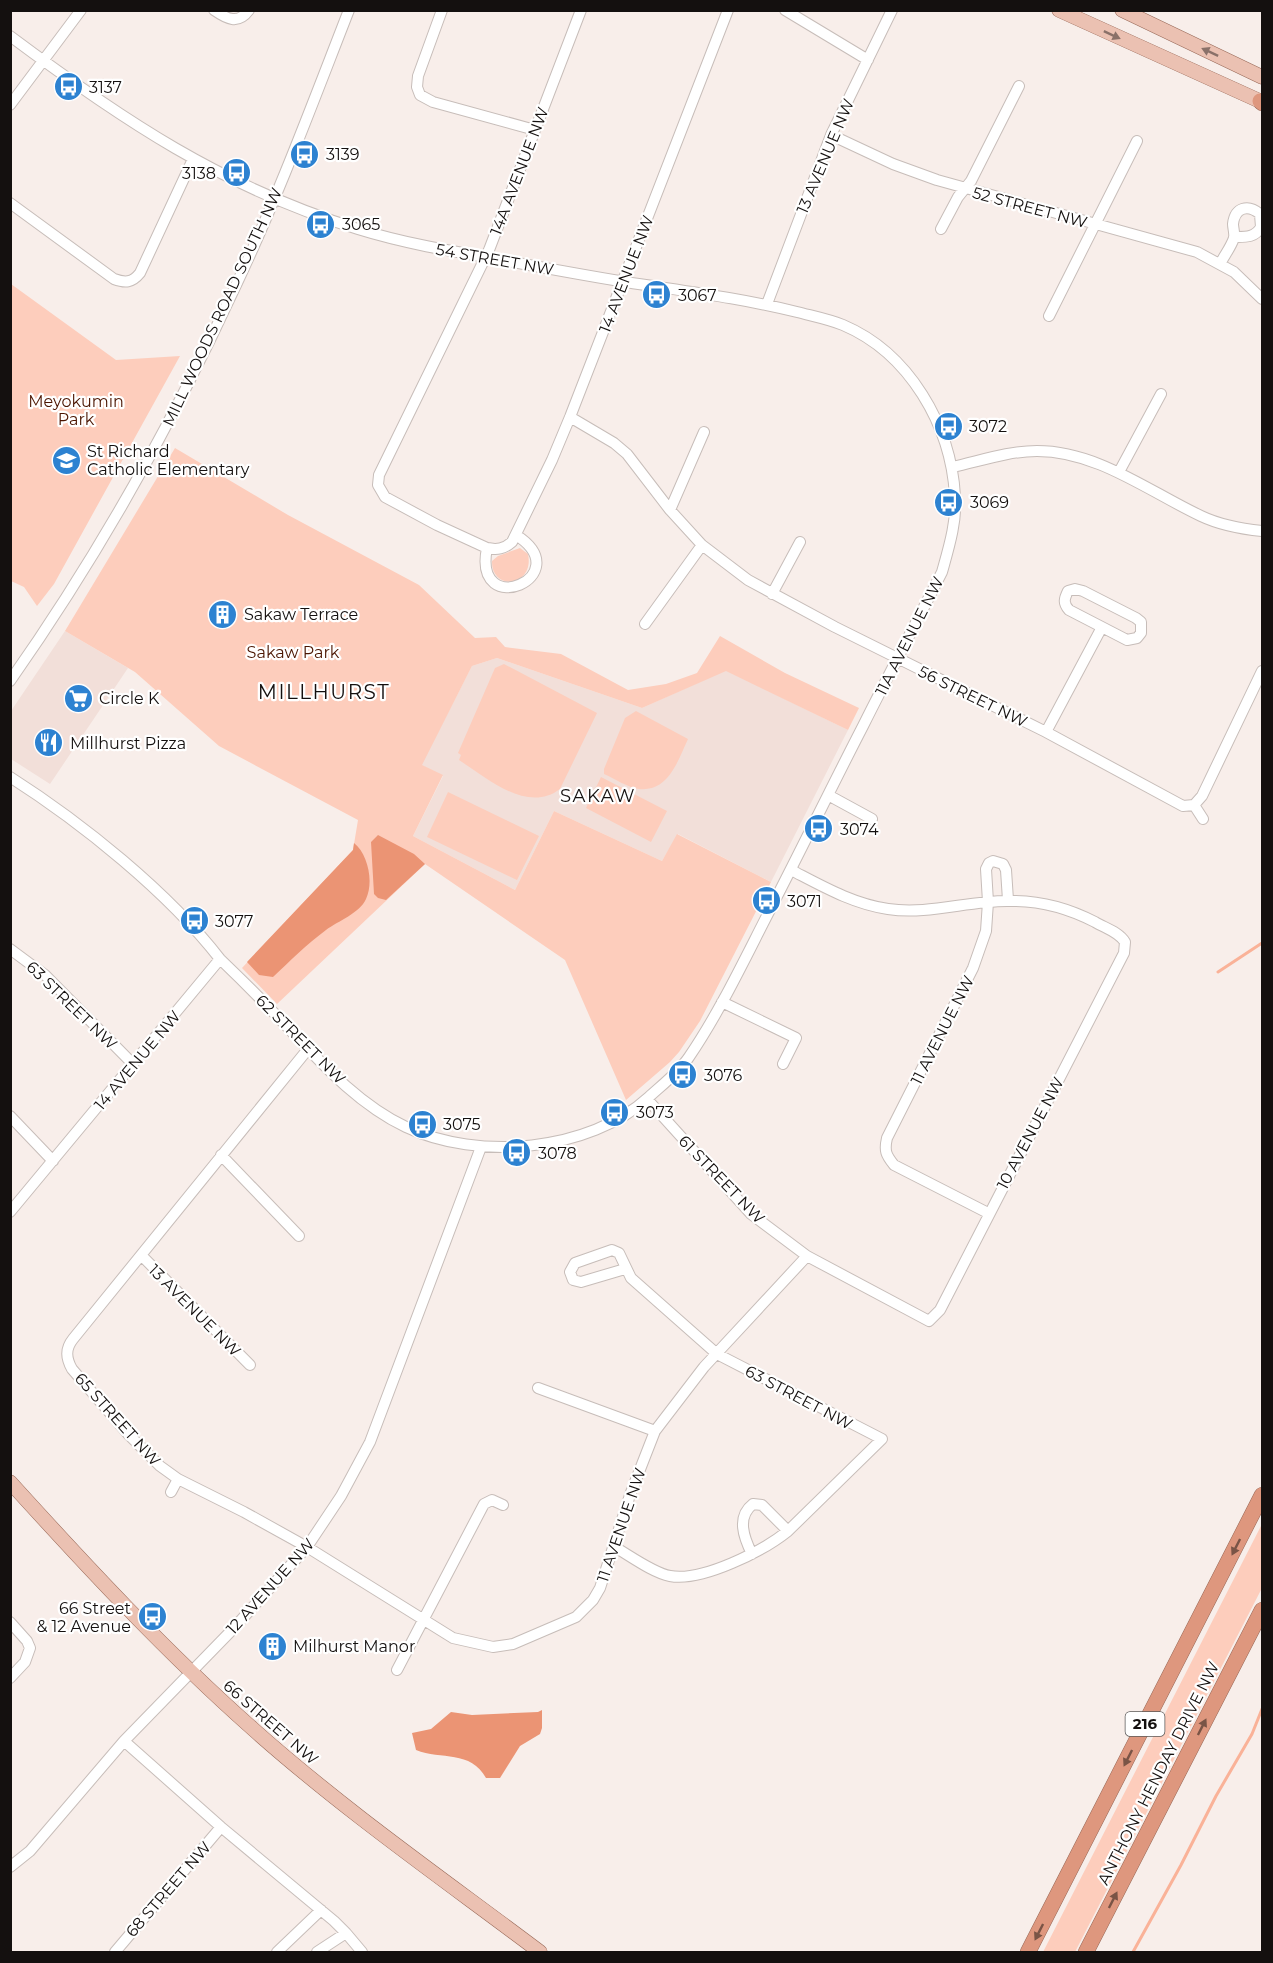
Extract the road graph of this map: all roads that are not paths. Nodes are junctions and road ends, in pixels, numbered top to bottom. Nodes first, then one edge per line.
1 (81, 10) edge
2 (214, 10) edge
3 (249, 10) edge
4 (349, 10) edge
5 (442, 10) edge
6 (581, 10) edge
7 (728, 10) edge
8 (785, 10) edge
9 (892, 10) edge
10 (1059, 10) edge
11 (1122, 10) edge
12 (10, 36) edge
13 (43, 60) junction
14 (868, 60) junction
15 (1263, 77) edge
16 (1019, 86) dead end
17 (1262, 102) edge
18 (10, 105) edge
19 (535, 130) junction
20 (831, 135) junction
21 (1137, 141) dead end
22 (193, 159) junction
23 (965, 189) junction
24 (274, 199) junction
25 (10, 203) edge
26 (1095, 224) junction
27 (941, 229) dead end
28 (1234, 237) dead end
29 (485, 257) junction
30 (1220, 264) junction
31 (623, 282) junction
32 (1263, 299) edge
33 (766, 304) junction
34 (1049, 316) dead end
35 (1161, 394) dead end
36 (570, 417) junction
37 (704, 432) dead end
38 (952, 467) junction
39 (1119, 472) junction
40 (670, 510) junction
41 (1263, 531) edge
42 (514, 539) junction
43 (800, 542) dead end
44 (702, 545) junction
45 (487, 548) junction
46 (772, 594) junction
47 (645, 624) dead end
48 (1102, 627) junction
49 (898, 659) junction
50 (1263, 671) edge
51 (10, 681) edge
52 (1046, 732) junction
53 (10, 777) edge
54 (828, 795) junction
55 (1194, 805) junction
56 (872, 819) dead end
57 (1203, 819) dead end
58 (791, 870) junction
59 (1008, 900) junction
60 (988, 902) junction
61 (10, 949) edge
62 (220, 959) junction
63 (722, 1002) junction
64 (309, 1049) junction
65 (132, 1063) junction
66 (783, 1064) dead end
67 (647, 1099) junction
68 (10, 1116) edge
69 (481, 1146) junction
70 (221, 1155) junction
71 (53, 1161) junction
72 (10, 1212) edge
73 (988, 1213) junction
74 (299, 1236) dead end
75 (141, 1255) junction
76 (807, 1256) junction
77 (625, 1269) junction
78 (929, 1321) joint
79 (67, 1353) joint
80 (717, 1354) junction
81 (250, 1365) dead end
82 (538, 1388) dead end
83 (655, 1431) junction
84 (177, 1479) junction
85 (10, 1482) edge
86 (171, 1492) dead end
87 (1263, 1495) edge
88 (503, 1505) dead end
89 (788, 1531) junction
90 (613, 1546) junction
91 (307, 1547) junction
92 (752, 1554) junction
93 (1263, 1610) edge
94 (423, 1620) junction
95 (10, 1622) edge
96 (513, 1644) joint
97 (397, 1670) dead end
98 (190, 1672) junction
99 (10, 1678) edge
100 (124, 1741) junction
101 (221, 1827) junction
102 (10, 1867) edge
103 (321, 1910) junction
104 (346, 1933) junction
105 (115, 1953) edge
106 (277, 1953) edge
107 (317, 1953) edge
108 (362, 1953) edge
109 (540, 1953) edge
110 (1028, 1953) edge
111 (1086, 1953) edge

1 - 13 street
2 - 3 street
4 - 24 street, MILL WOODS ROAD SOUTH NW
5 - 19 street
6 - 19 street, 14A AVENUE NW
7 - 31 street, 14 AVENUE NW
8 - 14 street
9 - 14 street, 13 AVENUE NW
10 -> 17 main road
15 -> 11 main road
12 - 13 street, 54 STREET NW
13 - 18 street
13 - 22 street, 54 STREET NW
14 - 20 street, 13 AVENUE NW
16 - 23 street, 52 STREET NW
19 - 29 street, 14A AVENUE NW
20 - 23 street, 52 STREET NW
20 - 33 street, 13 AVENUE NW
21 - 26 street, 52 STREET NW
22 - 24 street, 54 STREET NW
22 - 25 street
23 - 26 street, 52 STREET NW
23 - 27 street, 52 STREET NW
24 - 29 street, 54 STREET NW
24 - 51 street, MILL WOODS ROAD SOUTH NW
26 - 30 street, 52 STREET NW
26 - 34 street, 52 STREET NW
28 - 30 street
29 - 31 street, 54 STREET NW
29 - 45 street, 14A AVENUE NW
30 - 32 street
31 - 33 street, 54 STREET NW
31 - 36 street, 14 AVENUE NW
33 - 38 street, 54 STREET NW
35 - 39 street
36 - 40 street, 56 STREET NW
36 - 42 street, 14 AVENUE NW
37 - 40 street
38 - 39 street
38 - 49 street, 11A AVENUE NW
39 - 41 street
40 - 44 street, 56 STREET NW
42 - 45 street
42 - 45 street
43 - 46 street
44 - 46 street, 56 STREET NW
44 - 47 street
46 - 49 street, 56 STREET NW
48 - 48 street
48 - 52 street, 56 STREET NW
49 - 52 street, 56 STREET NW
49 - 54 street, 11A AVENUE NW
50 - 55 street
52 - 55 street, 56 STREET NW
53 - 62 street, 62 STREET NW
54 - 56 street
54 - 58 street, 11A AVENUE NW
55 - 57 street
58 - 60 street
58 - 63 street, 11A AVENUE NW
59 - 60 street
59 - 60 street, 11 AVENUE NW
59 - 73 street, 10 AVENUE NW
60 - 73 street, 11 AVENUE NW
61 - 65 street, 63 STREET NW
62 - 64 street, 62 STREET NW
62 - 65 street, 14 AVENUE NW
63 - 66 street
63 - 67 street, 11A AVENUE NW
64 - 69 street, 62 STREET NW
64 - 70 street, 13 AVENUE NW
65 - 71 street, 14 AVENUE NW
67 - 69 street, 62 STREET NW
67 - 76 street, 61 STREET NW
68 - 71 street
69 - 91 street, 12 AVENUE NW
70 - 74 street
70 - 75 street, 13 AVENUE NW
71 - 72 street, 14 AVENUE NW
73 - 78 street, 10 AVENUE NW
75 - 79 street, 13 AVENUE NW
75 - 81 street, 13 AVENUE NW
76 - 78 street, 61 STREET NW
76 - 80 street, 11 AVENUE NW
77 - 77 street
77 - 80 street
79 - 84 street, 65 STREET NW
80 - 83 street, 11 AVENUE NW
80 - 89 street, 63 STREET NW
82 - 83 street
83 - 90 street, 11 AVENUE NW
84 - 86 street
84 - 91 street, 65 STREET NW
85 - 98 main road, 66 STREET NW
87 -> 110 highway, ANTHONY HENDAY DRIVE NW / 216
88 - 94 street
89 - 92 street
89 - 92 street
90 - 92 street
90 - 96 street, 11 AVENUE NW
91 - 94 street, 65 STREET NW
91 - 98 street, 12 AVENUE NW
111 -> 93 highway, ANTHONY HENDAY DRIVE NW
94 - 96 street, 65 STREET NW
94 - 97 street
95 - 99 street
98 - 100 street, 12 AVENUE NW
98 - 109 main road, 66 STREET NW
100 - 101 street, 68 STREET NW
100 - 102 street, 12 AVENUE NW
101 - 103 street, 68 STREET NW
101 - 105 street, 68 STREET NW
103 - 104 street, 68 STREET NW
103 - 106 street
104 - 107 street
104 - 108 street, 68 STREET NW

